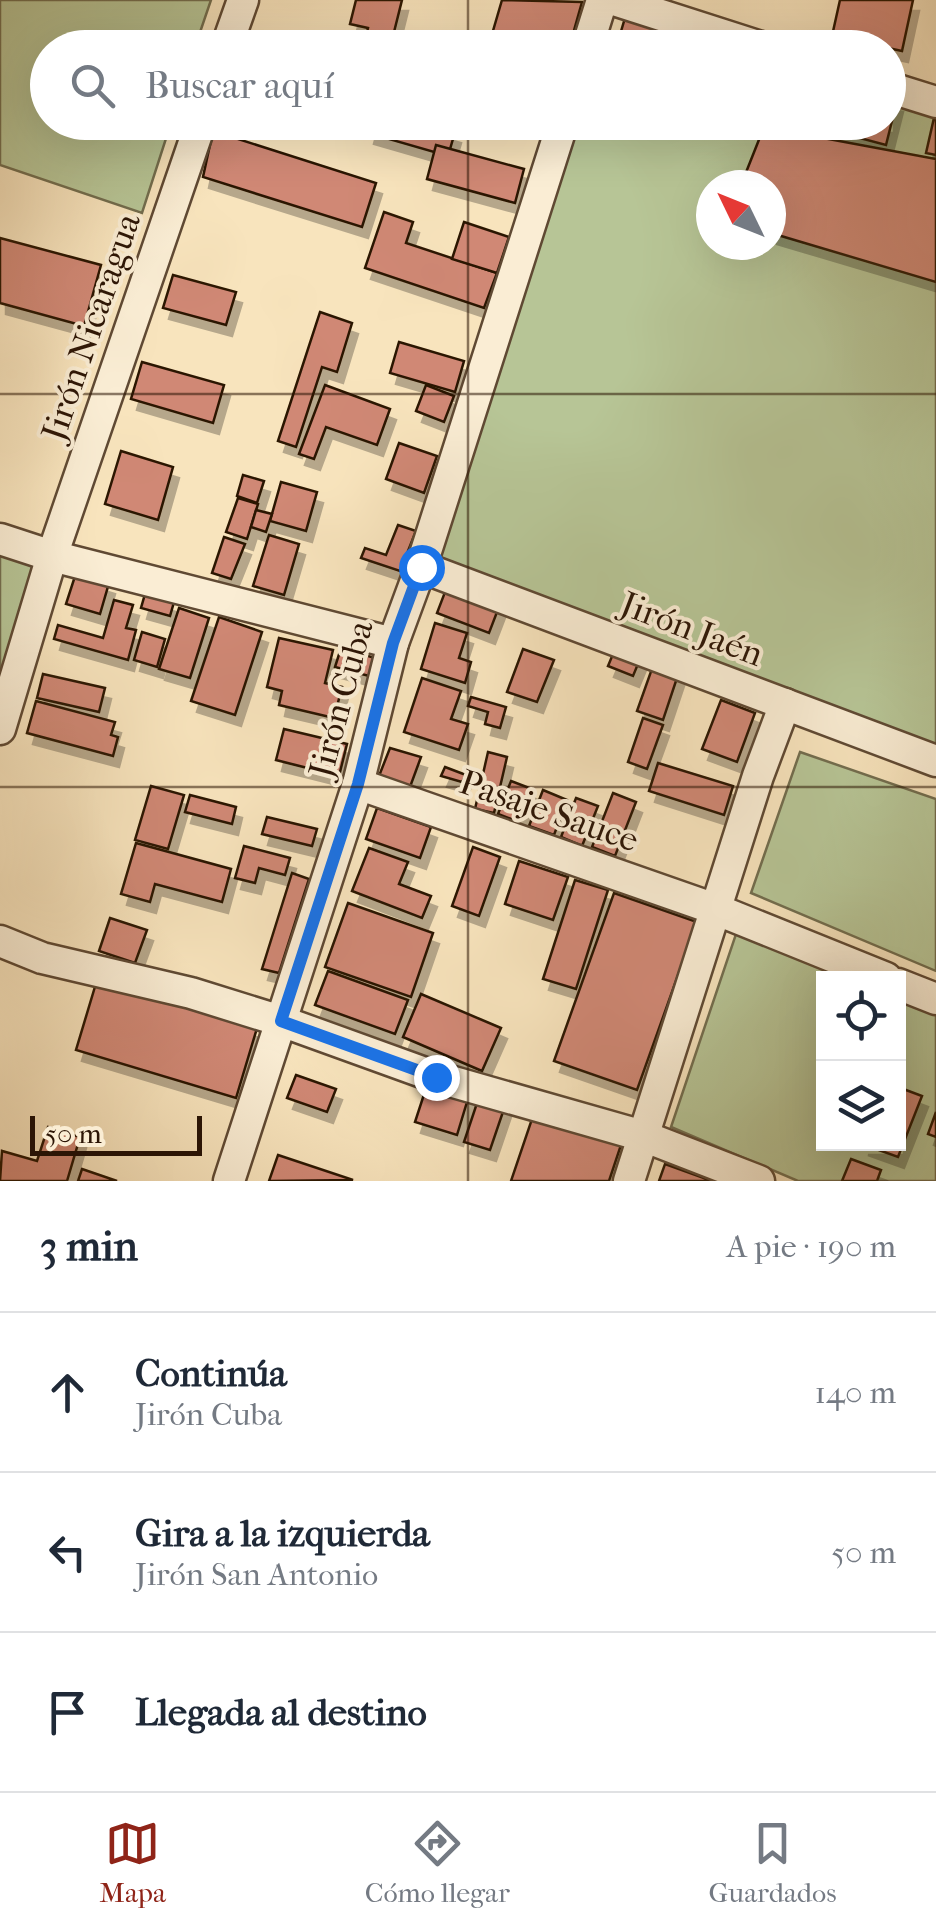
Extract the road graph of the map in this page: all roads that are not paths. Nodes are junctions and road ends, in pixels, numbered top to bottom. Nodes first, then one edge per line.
1 (243, 0) edge
2 (602, 0) edge
3 (614, 0) edge
4 (232, 30) edge
5 (592, 30) edge
6 (708, 30) edge
7 (906, 90) edge
8 (934, 94) edge
9 (195, 140) edge
10 (557, 140) edge
11 (0, 539) edge
12 (52, 556) junction
13 (421, 567) junction
14 (393, 643) junction
15 (785, 704) junction
16 (0, 728) edge
17 (936, 761) edge
18 (358, 784) junction
19 (715, 909) junction
20 (0, 941) edge
21 (869, 971) edge
22 (906, 987) edge
23 (936, 999) edge
24 (281, 1021) junction
25 (643, 1136) junction
26 (229, 1181) edge
27 (629, 1181) edge
28 (759, 1181) edge

1 - 4 street
2 - 5 street
3 - 6 street
7 - 8 street
9 - 12 street, Jirón Nicaragua
10 - 13 street, Jirón Cuba
11 - 12 street
12 - 14 street
12 - 16 street, Jirón Nicaragua
13 - 14 street, Jirón Cuba
13 - 15 street, Jirón Jaén
14 - 18 street, Jirón Cuba
15 - 17 street, Jirón Jaén
15 - 19 street
18 - 19 street, Pasaje Sauce
18 - 24 street, Jirón Cuba
19 - 21 street, Pasaje Sauce
19 - 25 street
20 - 24 street
22 - 23 street
24 - 25 street
24 - 26 street, Jirón Cuba
25 - 27 street
25 - 28 street

